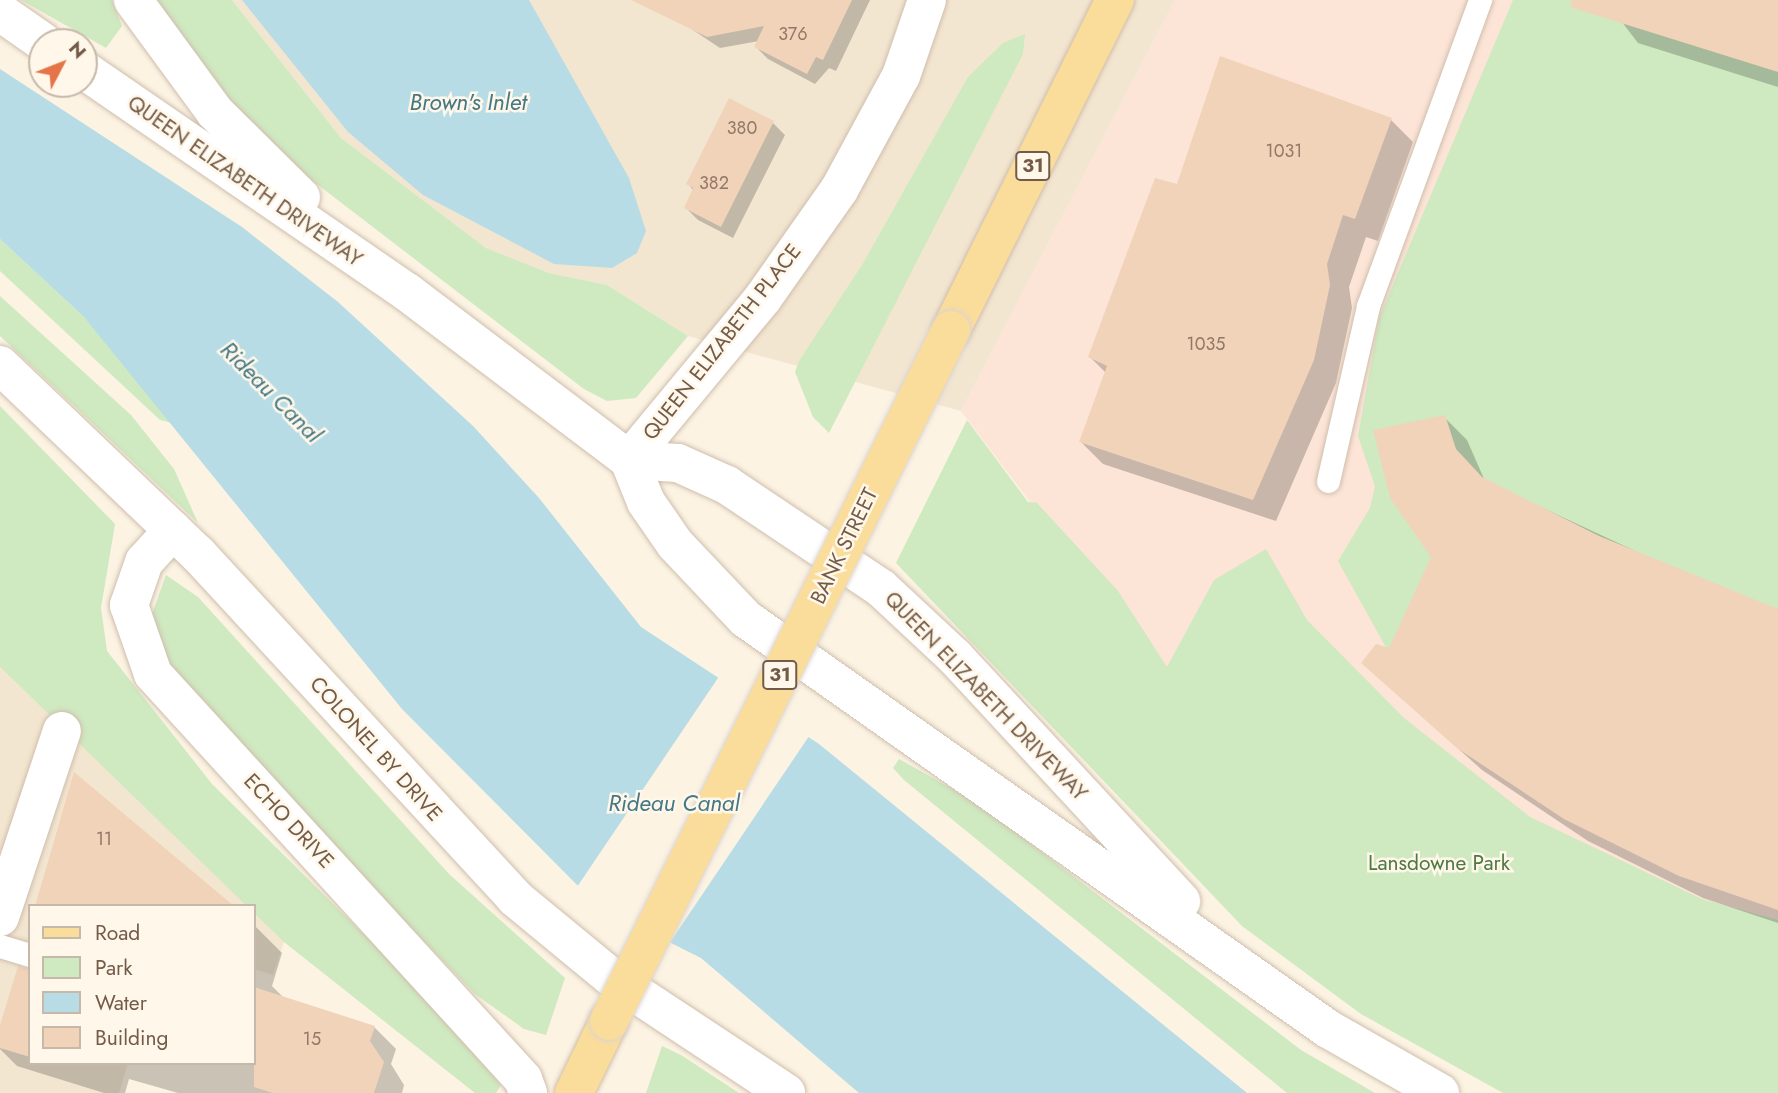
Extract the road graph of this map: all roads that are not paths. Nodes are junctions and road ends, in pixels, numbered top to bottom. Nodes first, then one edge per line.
1 (133, 0) edge
2 (927, 0) edge
3 (1115, 0) edge
4 (1480, 0) edge
5 (0, 12) edge
6 (28, 32) edge
7 (98, 80) edge
8 (407, 292) junction
9 (0, 365) edge
10 (629, 460) junction
11 (1328, 481) dead end
12 (173, 530) junction
13 (62, 731) dead end
14 (0, 917) edge
15 (0, 946) edge
16 (28, 954) edge
17 (1230, 955) junction
18 (527, 1093) edge
19 (574, 1093) edge
20 (786, 1093) edge
21 (1440, 1093) edge

1 - 8 main road, QUEEN ELIZABETH DRIVEWAY
2 - 10 main road, QUEEN ELIZABETH PLACE
3 - 19 main road, BANK STREET / 31, bridge
4 - 11 lane
5 - 6 main road
7 - 8 main road, QUEEN ELIZABETH DRIVEWAY
8 - 10 main road, QUEEN ELIZABETH DRIVEWAY
9 - 12 main road, COLONEL BY DRIVE
10 - 17 main road, QUEEN ELIZABETH DRIVEWAY
10 - 17 main road, QUEEN ELIZABETH DRIVEWAY
12 - 18 main road, ECHO DRIVE
12 - 20 main road, COLONEL BY DRIVE
13 - 14 main road
15 - 16 lane
17 - 21 main road, QUEEN ELIZABETH DRIVEWAY

